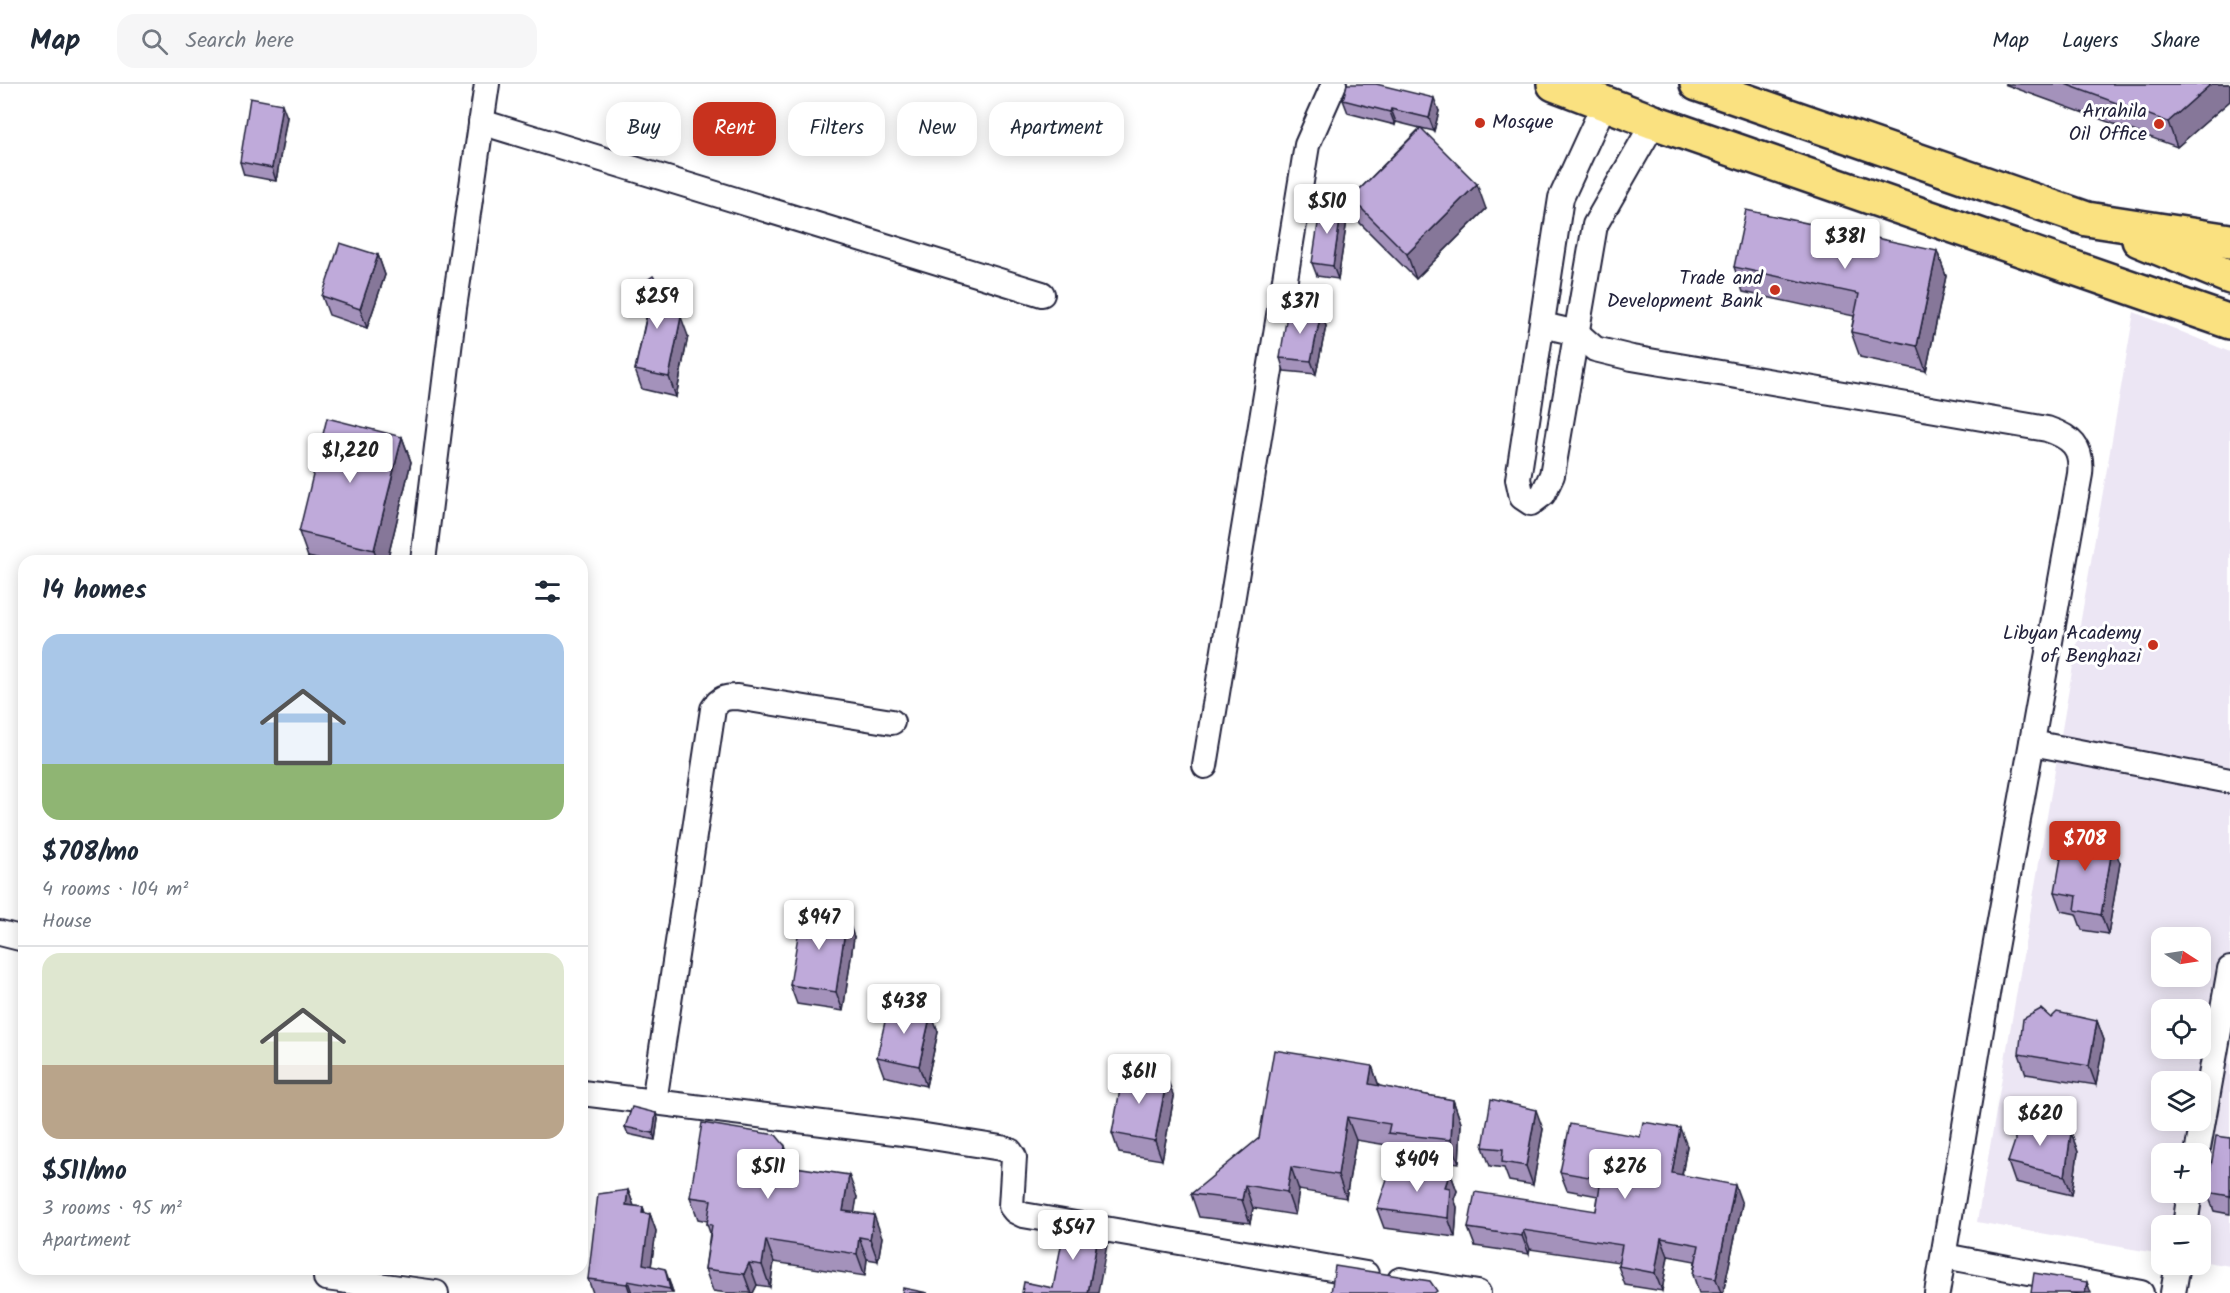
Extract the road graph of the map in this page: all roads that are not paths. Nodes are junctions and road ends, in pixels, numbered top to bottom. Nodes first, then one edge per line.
1 (487, 84) edge
2 (1334, 84) edge
3 (1554, 84) edge
4 (1697, 84) edge
5 (1605, 102) junction
6 (482, 122) junction
7 (1654, 122) junction
8 (2087, 219) junction
9 (1557, 220) junction
10 (1595, 225) junction
11 (2230, 241) edge
12 (2230, 277) edge
13 (1042, 294) dead end
14 (2230, 322) edge
15 (1542, 325) junction
16 (1577, 333) junction
17 (1595, 349) junction
18 (1536, 358) junction
19 (1571, 364) junction
20 (424, 555) edge
21 (892, 722) dead end
22 (2032, 743) junction
23 (1205, 766) dead end
24 (2230, 781) edge
25 (0, 933) edge
26 (18, 938) edge
27 (2230, 969) edge
28 (588, 1094) edge
29 (654, 1102) junction
30 (2199, 1143) edge
31 (1944, 1256) junction
32 (2176, 1275) edge
33 (326, 1280) edge
34 (1468, 1292) edge
35 (436, 1293) edge
36 (1937, 1293) edge
37 (2141, 1293) edge
38 (2173, 1293) edge

1 - 6 street
2 - 23 street
3 - 5 highway
4 - 8 highway
5 - 7 highway
5 - 9 street
6 - 13 street
6 - 20 street
7 - 10 street
7 - 14 highway
8 - 11 highway
8 - 12 highway
9 - 10 street
9 - 15 street
10 - 16 street
15 - 16 street
15 - 18 street
16 - 17 street
16 - 19 street
17 - 19 street
17 - 22 street
18 - 19 street
18 - 19 street
21 - 29 street
22 - 24 street
22 - 31 street
25 - 26 street
27 - 30 street
28 - 29 street
29 - 34 street
31 - 36 street
31 - 37 street
32 - 38 street
33 - 35 street

